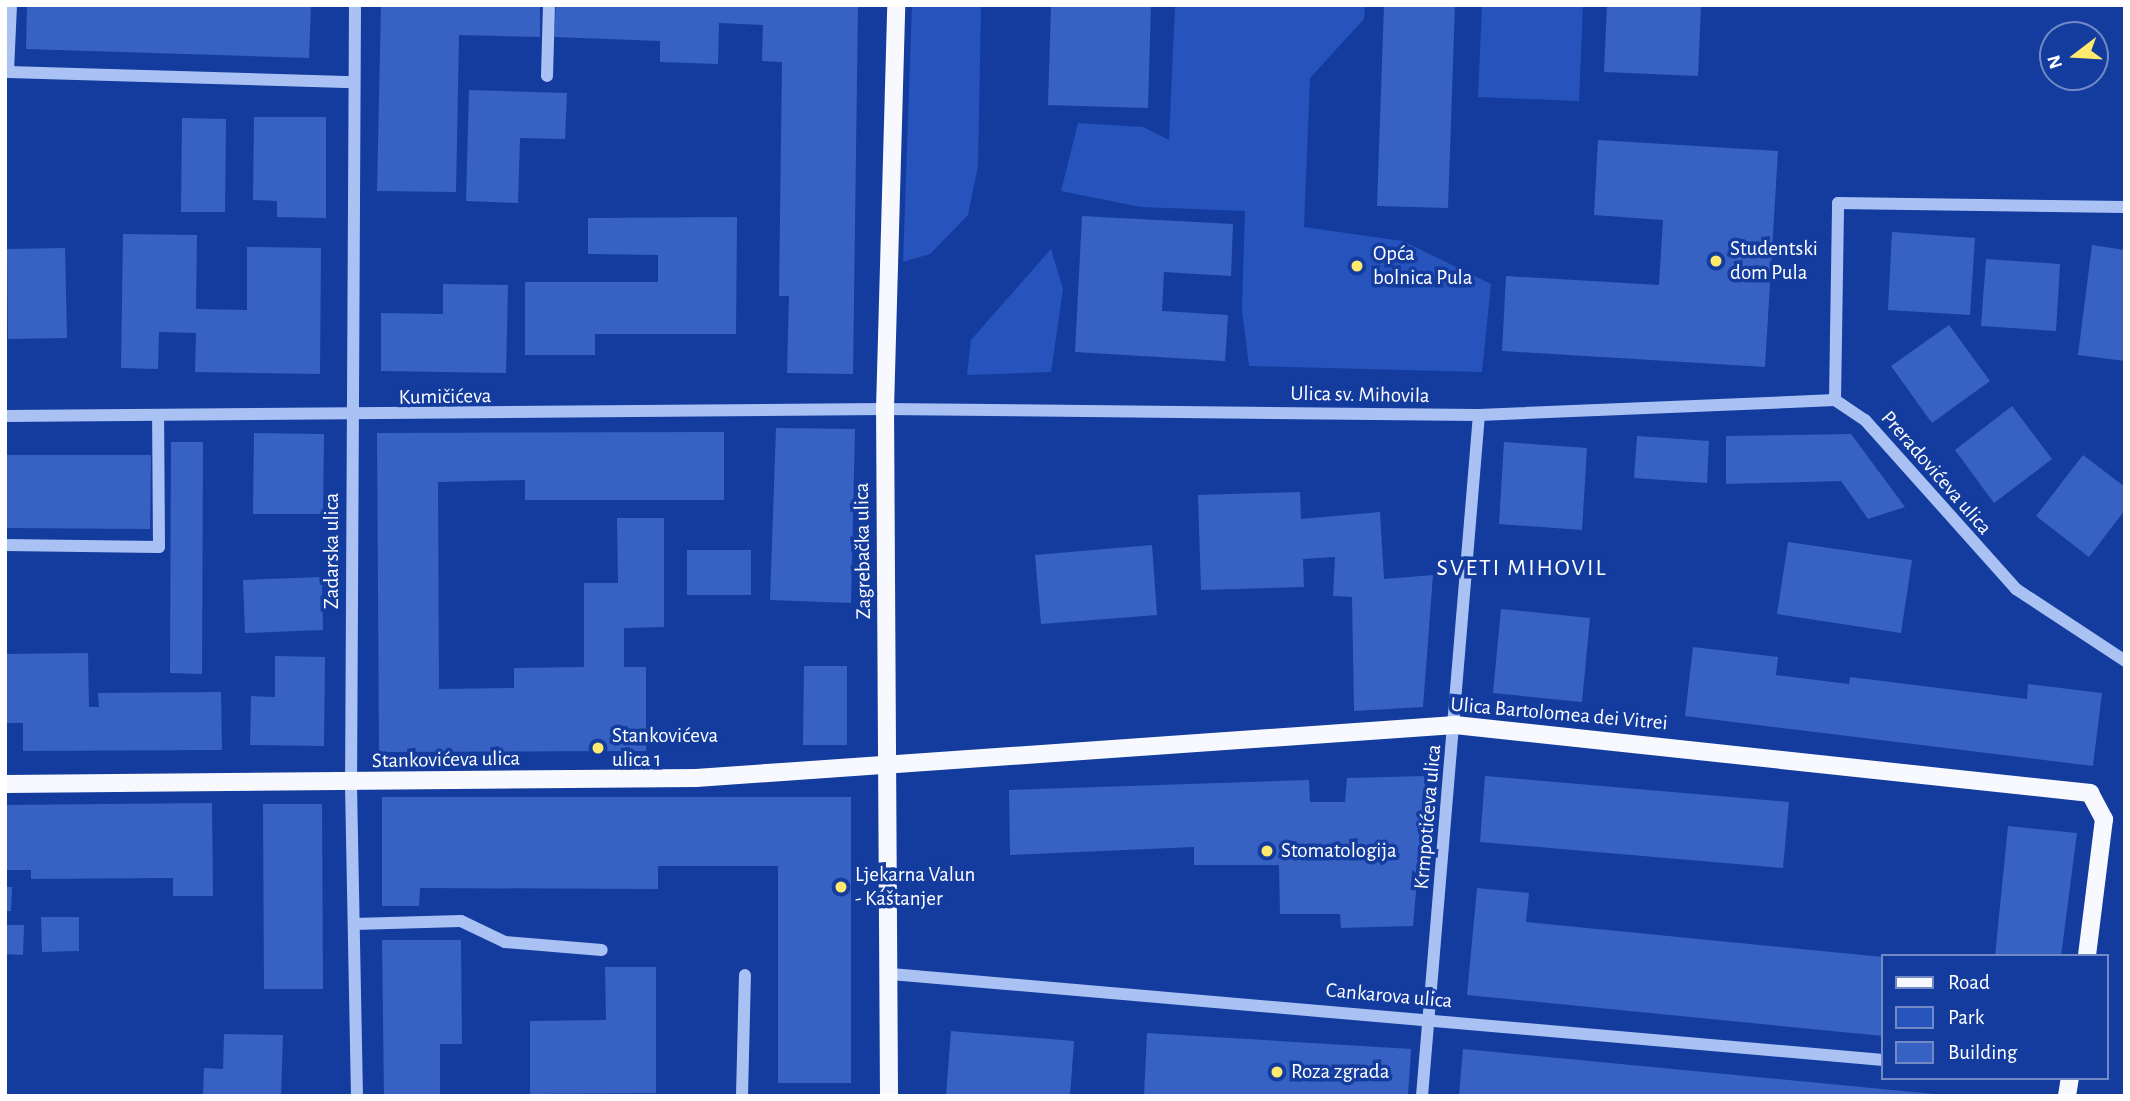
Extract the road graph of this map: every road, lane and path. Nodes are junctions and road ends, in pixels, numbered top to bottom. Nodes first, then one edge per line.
1 (11, 5) edge
2 (355, 5) edge
3 (549, 5) edge
4 (896, 5) edge
5 (547, 76) dead end
6 (354, 82) junction
7 (2125, 207) edge
8 (1835, 400) junction
9 (884, 409) junction
10 (1479, 415) junction
11 (5, 416) edge
12 (158, 417) junction
13 (351, 418) junction
14 (5, 545) edge
15 (2125, 660) edge
16 (1455, 725) junction
17 (888, 768) junction
18 (5, 784) edge
19 (351, 785) junction
20 (354, 924) junction
21 (602, 950) dead end
22 (2087, 954) edge
23 (891, 974) junction
24 (745, 975) dead end
25 (1429, 1018) junction
26 (1882, 1060) edge
27 (357, 1096) edge
28 (742, 1096) edge
29 (889, 1096) edge
30 (1422, 1096) edge

1 - 6 street
2 - 6 street, Zadarska ulica
3 - 5 street
4 - 9 main road, Zagrebačka ulica
6 - 13 street, Zadarska ulica
7 - 8 street
8 - 10 street, Ulica sv. Mihovila
8 - 15 street, Preradovićeva ulica
9 - 10 street, Ulica sv. Mihovila
9 - 13 street, Kumičićeva
9 - 17 main road, Zagrebačka ulica
10 - 16 street, Krmpotićeva ulica
11 - 12 street, Kumičićeva
12 - 13 street, Kumičićeva
12 - 14 street
13 - 19 street, Zadarska ulica
16 - 17 main road, Ulica Bartolomea dei Vitrei
16 - 22 main road, Ulica Bartolomea dei Vitrei
16 - 25 street, Krmpotićeva ulica
17 - 19 main road, Stankovićeva ulica
17 - 23 main road, Zagrebačka ulica
18 - 19 main road, Stankovićeva ulica
19 - 20 street, Zadarska ulica
20 - 21 street
20 - 27 street, Zadarska ulica
23 - 25 street, Cankarova ulica
23 - 29 main road, Zagrebačka ulica
24 - 28 street
25 - 26 street, Cankarova ulica
25 - 30 street, Krmpotićeva ulica

